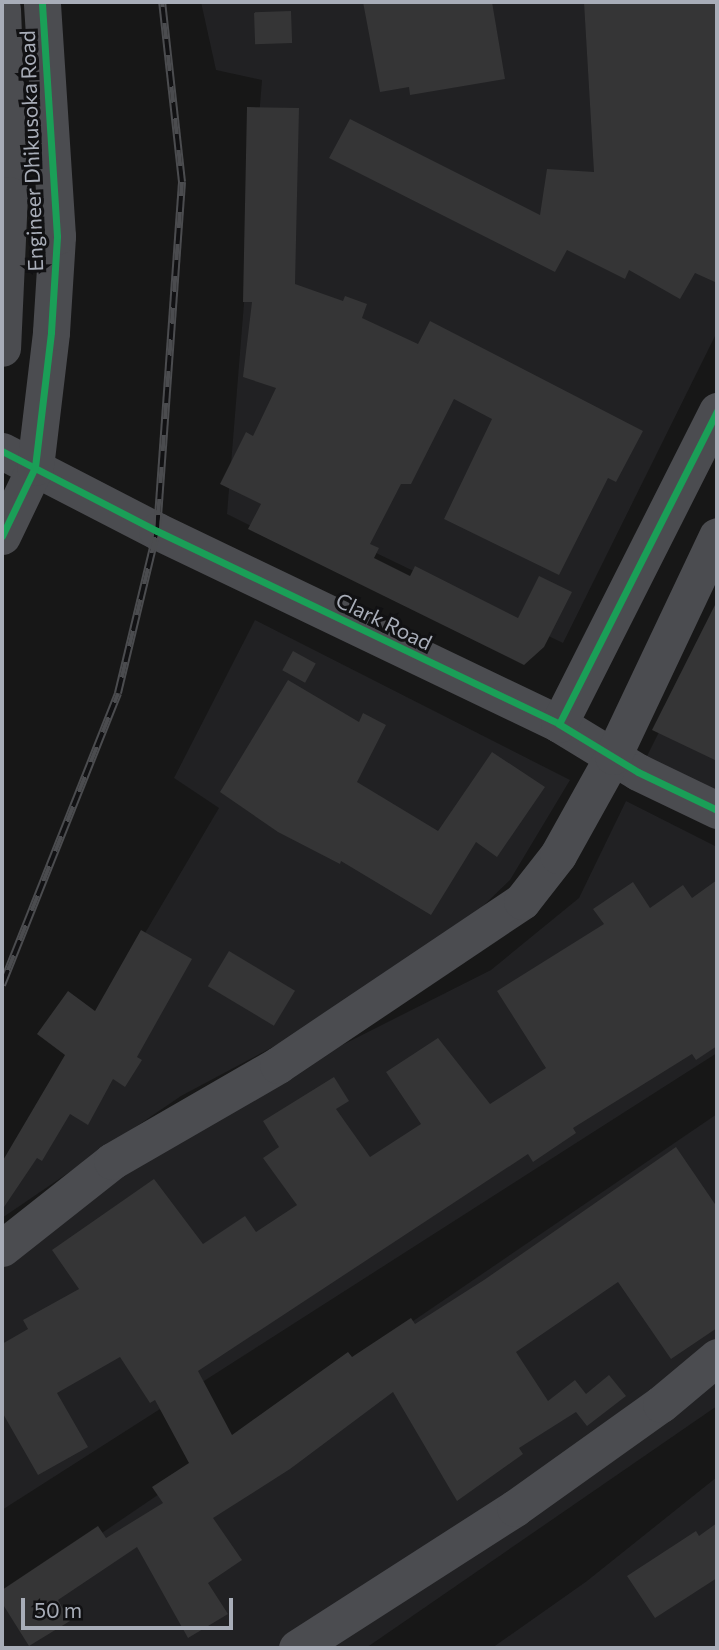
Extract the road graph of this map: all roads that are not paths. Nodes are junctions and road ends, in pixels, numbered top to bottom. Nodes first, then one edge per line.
1 (41, 2) edge
2 (2, 9) edge
3 (2, 348) edge
4 (717, 411) edge
5 (2, 451) edge
6 (35, 467) junction
7 (2, 536) edge
8 (717, 536) edge
9 (558, 724) junction
10 (613, 756) junction
11 (717, 810) edge
12 (2, 1248) edge
13 (717, 1357) edge
14 (297, 1648) edge

1 - 6 street, Engineer Dhikusoka Road
2 - 3 street, Engineer Dhikusoka Road
4 - 9 street
5 - 6 street, Clark Road
6 - 7 street
6 - 9 street, Clark Road
8 - 10 street
9 - 10 street, Clark Road
10 - 11 street, Clark Road
10 - 12 street
13 - 14 street

